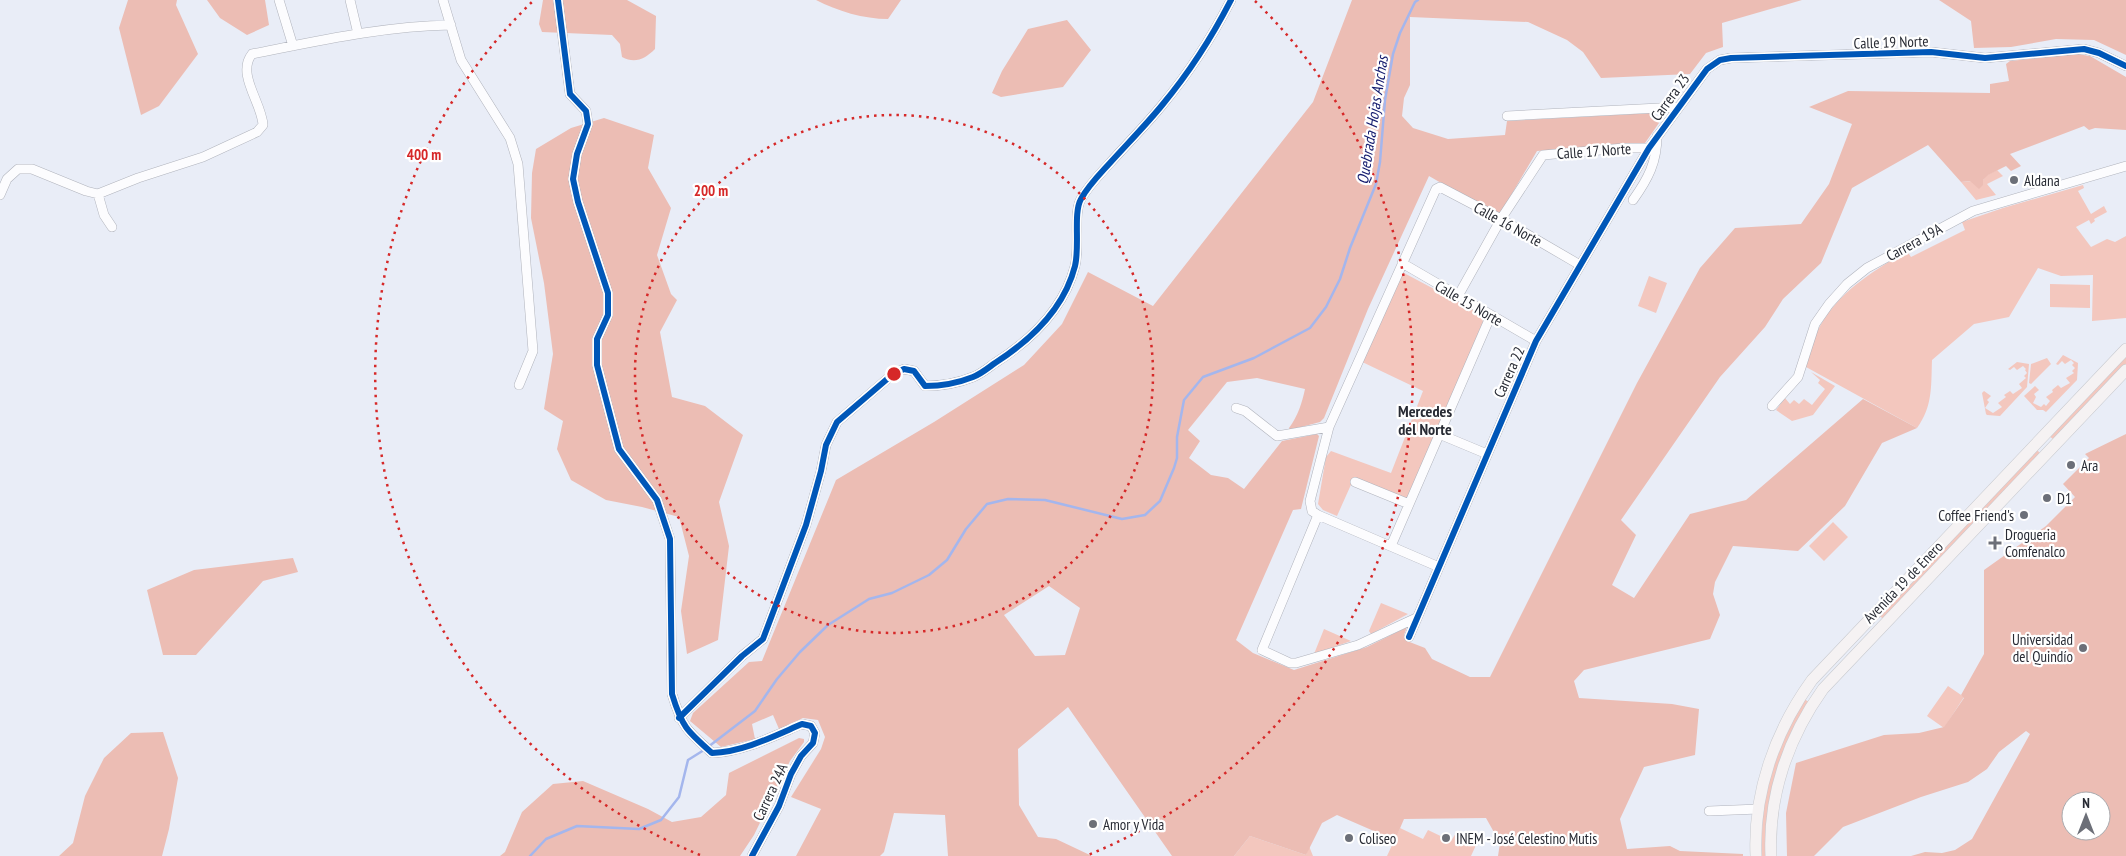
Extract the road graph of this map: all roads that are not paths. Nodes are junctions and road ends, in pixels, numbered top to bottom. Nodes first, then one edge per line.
1 (279, 0) edge
2 (350, 0) edge
3 (443, 0) edge
4 (558, 0) edge
5 (1231, 0) edge
6 (452, 25) junction
7 (358, 34) junction
8 (293, 46) junction
9 (1713, 63) joint
10 (2126, 66) edge
11 (1678, 107) junction
12 (1507, 116) dead end
13 (1657, 136) junction
14 (1649, 148) junction
15 (2126, 166) edge
16 (98, 194) junction
17 (0, 195) edge
18 (1633, 200) dead end
19 (1501, 219) junction
20 (112, 228) dead end
21 (1402, 263) junction
22 (1580, 265) junction
23 (1458, 296) junction
24 (1490, 315) junction
25 (1536, 341) junction
26 (2126, 349) edge
27 (2126, 370) edge
28 (519, 385) dead end
29 (1772, 406) dead end
30 (1236, 408) dead end
31 (1329, 427) junction
32 (1440, 434) junction
33 (1487, 454) junction
34 (1355, 482) dead end
35 (1409, 504) junction
36 (1318, 515) junction
37 (1391, 546) junction
38 (1440, 566) junction
39 (1416, 618) junction
40 (1408, 637) dead end
41 (679, 718) junction
42 (1759, 809) junction
43 (1709, 811) dead end
44 (752, 856) edge
45 (1756, 856) edge
46 (1771, 856) edge

1 - 8 street
2 - 7 street
3 - 6 street
4 - 41 street
5 - 41 street
6 - 7 street
6 - 28 street
7 - 8 street
8 - 16 street
9 - 10 street, Calle 19 Norte
9 - 11 street, Carrera 23
11 - 12 street
11 - 13 street, Carrera 23
13 - 14 street, Carrera 23
13 - 18 street
14 - 19 street, Calle 17 Norte
14 - 22 street, Carrera 22
15 - 29 street, Carrera 19A
16 - 17 street
16 - 20 street
19 - 21 street, Calle 16 Norte
19 - 22 street, Calle 16 Norte
19 - 23 street
21 - 23 street, Calle 15 Norte
21 - 31 street
22 - 25 street, Carrera 22
23 - 24 street, Calle 15 Norte
24 - 25 street, Calle 15 Norte
24 - 32 street
25 - 33 street, Carrera 22
26 - 42 main road, Avenida 19 de Enero
27 - 46 main road, Avenida 19 de Enero
30 - 31 street
31 - 36 street
32 - 33 street
32 - 35 street
33 - 38 street, Carrera 22
34 - 35 street
35 - 37 street
36 - 37 street
36 - 39 street
37 - 38 street
38 - 39 street, Carrera 22
39 - 40 street, Carrera 22
41 - 44 street, Carrera 24A
42 - 43 street
42 - 45 main road, Avenida 19 de Enero

